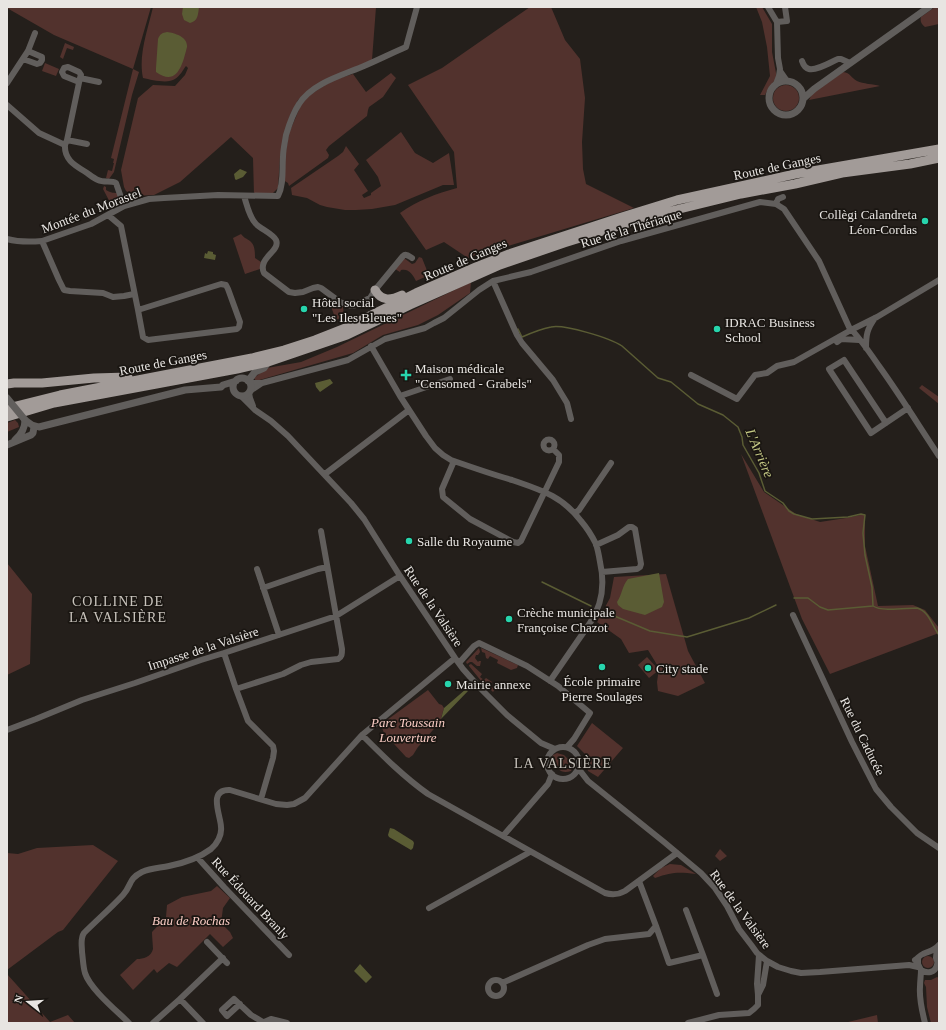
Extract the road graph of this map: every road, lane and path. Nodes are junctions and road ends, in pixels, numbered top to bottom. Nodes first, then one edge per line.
1 (417, 7) edge
2 (768, 7) edge
3 (785, 7) edge
4 (929, 7) edge
5 (777, 22) junction
6 (35, 33) dead end
7 (28, 51) junction
8 (23, 59) junction
9 (802, 61) dead end
10 (850, 63) junction
11 (780, 69) junction
12 (787, 81) junction
13 (7, 82) edge
14 (99, 82) dead end
15 (776, 84) junction
16 (800, 89) junction
17 (814, 89) junction
18 (803, 99) junction
19 (7, 105) edge
20 (66, 142) junction
21 (87, 144) dead end
22 (939, 148) edge
23 (939, 158) edge
24 (939, 162) edge
25 (910, 164) junction
26 (244, 196) junction
27 (783, 197) dead end
28 (776, 204) junction
29 (124, 206) junction
30 (108, 214) junction
31 (7, 239) edge
32 (42, 241) junction
33 (412, 258) dead end
34 (939, 280) edge
35 (493, 281) junction
36 (375, 290) junction
37 (134, 294) junction
38 (416, 294) junction
39 (138, 310) junction
40 (876, 317) junction
41 (851, 330) junction
42 (859, 340) junction
43 (824, 345) junction
44 (371, 346) junction
45 (866, 348) junction
46 (268, 362) junction
47 (691, 375) dead end
48 (152, 377) junction
49 (450, 379) dead end
50 (9, 382) edge
51 (236, 382) junction
52 (249, 382) junction
53 (262, 383) junction
54 (221, 387) junction
55 (234, 391) junction
56 (249, 392) junction
57 (241, 396) junction
58 (400, 396) junction
59 (7, 398) edge
60 (908, 408) junction
61 (7, 409) edge
62 (255, 410) junction
63 (409, 410) junction
64 (7, 417) edge
65 (571, 419) dead end
66 (25, 420) junction
67 (886, 423) junction
68 (33, 426) junction
69 (24, 430) junction
70 (10, 443) edge
71 (553, 449) dead end
72 (939, 456) edge
73 (454, 461) junction
74 (611, 463) dead end
75 (325, 474) junction
76 (544, 492) junction
77 (575, 513) junction
78 (321, 531) dead end
79 (596, 545) junction
80 (327, 567) junction
81 (257, 569) dead end
82 (602, 572) junction
83 (400, 576) junction
84 (263, 588) junction
85 (793, 615) dead end
86 (336, 616) junction
87 (279, 635) junction
88 (224, 653) junction
89 (457, 661) junction
90 (550, 680) junction
91 (236, 689) junction
92 (7, 730) edge
93 (362, 735) junction
94 (574, 739) junction
95 (541, 744) junction
96 (566, 747) junction
97 (555, 749) junction
98 (573, 750) junction
99 (548, 757) junction
100 (578, 768) junction
101 (552, 774) junction
102 (573, 776) junction
103 (559, 778) junction
104 (588, 781) junction
105 (548, 784) junction
106 (261, 799) junction
107 (503, 836) junction
108 (939, 848) edge
109 (530, 852) junction
110 (677, 853) junction
111 (197, 857) junction
112 (639, 881) junction
113 (429, 908) dead end
114 (686, 910) dead end
115 (656, 926) junction
116 (207, 942) dead end
117 (938, 946) edge
118 (928, 953) junction
119 (289, 955) dead end
120 (703, 955) junction
121 (759, 955) junction
122 (918, 958) junction
123 (767, 961) junction
124 (938, 962) edge
125 (909, 965) junction
126 (920, 969) junction
127 (934, 971) edge
128 (921, 980) junction
129 (502, 983) dead end
130 (717, 994) dead end
131 (758, 995) junction
132 (180, 999) junction
133 (240, 1004) dead end
134 (128, 1023) edge
135 (153, 1023) edge
136 (203, 1023) edge
137 (262, 1023) edge
138 (287, 1023) edge
139 (688, 1023) edge
140 (925, 1023) edge

1 - 26 street, Montée du Morastel
2 - 5 street
3 - 5 street
4 - 10 street
5 - 11 street
6 - 7 street
7 - 8 street
7 - 8 street
8 - 13 street
9 - 10 street
10 - 17 street
11 - 12 street
11 - 15 street
12 - 15 street
12 - 16 street
14 - 20 street
15 - 18 street
16 - 17 street
16 - 18 street
17 - 18 street
19 - 20 street
20 - 21 street
20 - 29 street
22 - 38 main road, Route de Ganges
23 - 25 main road, Route de Ganges
24 - 25 main road
25 - 46 main road, Route de Ganges
26 - 29 street, Montée du Morastel
26 - 36 street
27 - 28 street
28 - 35 street, Rue de la Thériaque
28 - 41 street
29 - 30 street, Montée du Morastel
30 - 32 street, Montée du Morastel
30 - 37 street
31 - 32 street, Montée du Morastel
32 - 37 street
33 - 36 street
34 - 40 street
35 - 44 street
35 - 65 street
36 - 38 main road
37 - 39 street
38 - 48 main road, Route de Ganges
39 - 39 street
40 - 41 street
40 - 45 street
41 - 42 street
41 - 43 street
42 - 43 street
42 - 45 street
43 - 47 street
44 - 53 street
44 - 58 street
45 - 60 street
46 - 52 street
46 - 64 main road, Route de Ganges
48 - 50 main road
48 - 61 main road, Route de Ganges
49 - 58 street
51 - 52 street
51 - 54 street
51 - 55 street
52 - 53 street
52 - 56 street
53 - 56 street
54 - 55 street
54 - 68 street
55 - 57 street
56 - 57 street
56 - 62 street
57 - 62 street, Rue de la Valsière
58 - 63 street
59 - 66 street, bridge
60 - 67 street
60 - 72 street
62 - 75 street, Rue de la Valsière
63 - 73 street
63 - 75 street
66 - 68 street
66 - 69 street
67 - 67 street
68 - 69 street
68 - 70 street
69 - 70 street
71 - 76 street
73 - 76 street
73 - 76 street
74 - 77 street
75 - 83 street, Rue de la Valsière
76 - 77 street
77 - 79 street
78 - 80 street
79 - 82 street
79 - 82 street
80 - 84 street
80 - 86 street
81 - 84 street
82 - 90 street
83 - 86 street, Impasse de la Valsière
83 - 89 street, Rue de la Valsière
84 - 87 street
85 - 108 street, Rue du Caducée
86 - 87 street, Impasse de la Valsière
86 - 91 street
87 - 88 street, Impasse de la Valsière
88 - 91 street
88 - 92 street, Impasse de la Valsière
89 - 90 street
89 - 93 street, Rue de la Valsière
89 - 95 street
90 - 94 street
91 - 106 street
93 - 106 street, Rue de la Valsière
93 - 107 street
94 - 96 street
94 - 98 street
95 - 97 street
95 - 99 street
96 - 97 street
96 - 98 street
97 - 99 street
98 - 100 street
99 - 101 street
100 - 102 street
100 - 104 street
101 - 103 street
101 - 105 street
102 - 103 street
102 - 104 street
103 - 105 street
104 - 110 street, Rue de la Valsière
105 - 107 street
106 - 111 street, Rue de la Valsière
107 - 109 street
109 - 112 street
109 - 113 street
110 - 112 street
110 - 121 street, Rue de la Valsière
111 - 119 street, Rue Édouard Branly
111 - 134 street, Rue de la Valsière
112 - 115 street
114 - 120 street
115 - 120 street
115 - 129 street
116 - 132 street
117 - 118 street
117 - 124 street
118 - 122 street
118 - 124 street
120 - 130 street
121 - 123 street, Rue de la Valsière
121 - 131 street
122 - 125 street
122 - 126 street
123 - 125 street, Rue de la Valsière
123 - 131 street
124 - 127 street
125 - 126 street, Rue de la Valsière
126 - 127 street
126 - 128 street
127 - 128 street
128 - 140 street
131 - 139 street
132 - 135 street
132 - 136 street
133 - 137 street
137 - 138 street

